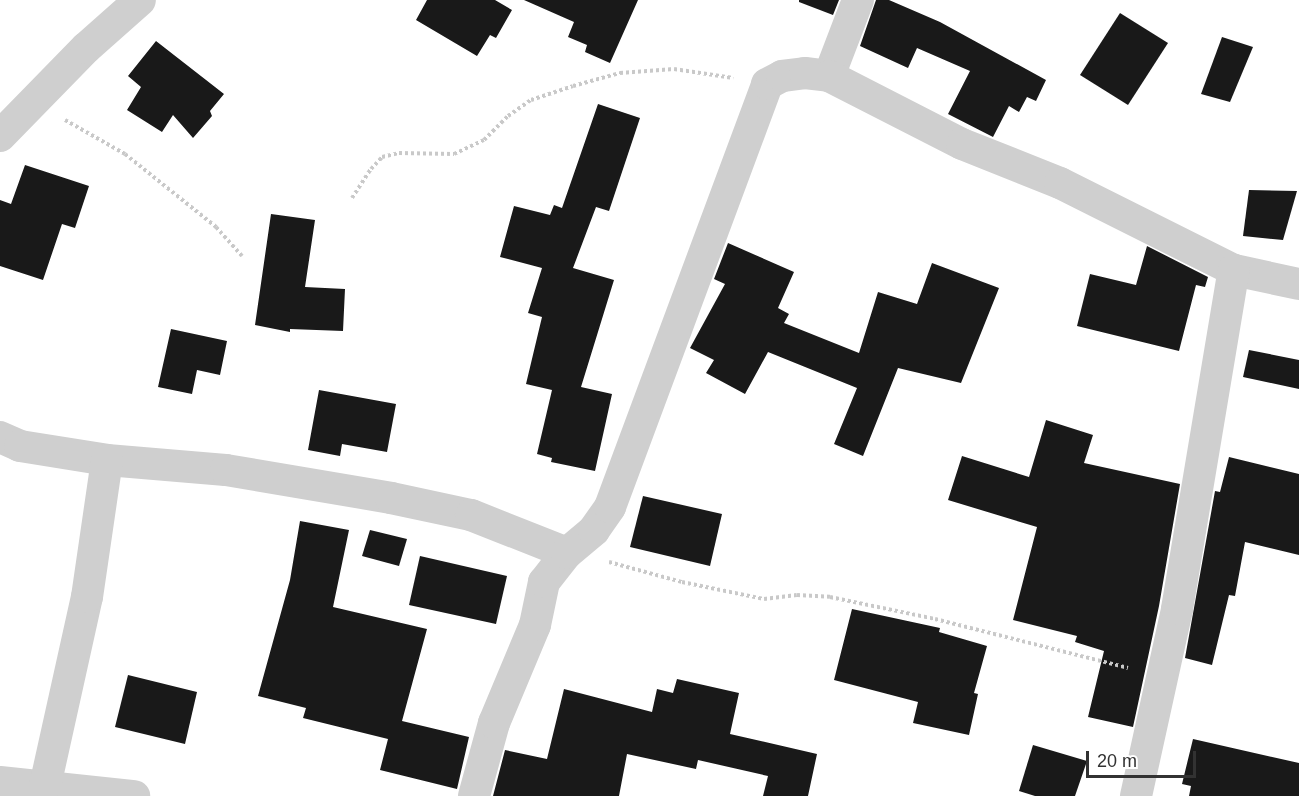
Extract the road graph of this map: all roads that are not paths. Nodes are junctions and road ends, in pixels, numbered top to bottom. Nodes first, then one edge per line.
1 (140, 0) edge
2 (858, 0) edge
3 (829, 76) junction
4 (0, 136) edge
5 (1234, 270) junction
6 (1299, 284) edge
7 (0, 437) edge
8 (106, 460) junction
9 (567, 553) junction
10 (0, 782) edge
11 (45, 786) junction
12 (134, 796) edge
13 (474, 796) edge
14 (1136, 796) edge

1 - 4 street
2 - 3 street
3 - 5 street
3 - 9 street
5 - 6 street
5 - 14 street
7 - 8 street
8 - 9 street
8 - 11 street
9 - 13 street
10 - 11 street
11 - 12 street

